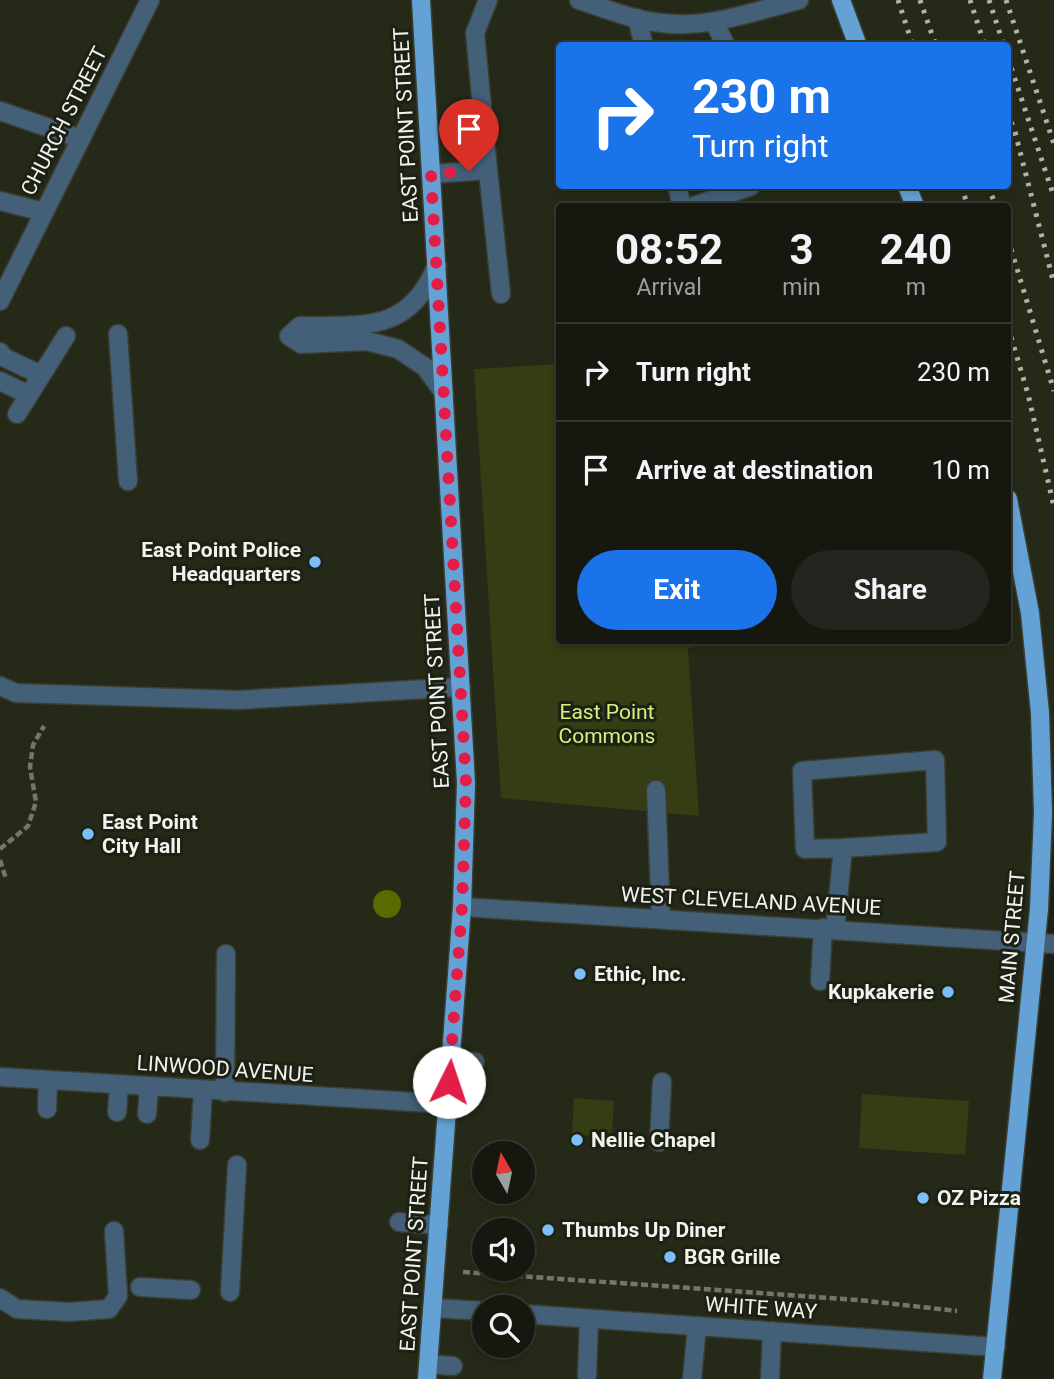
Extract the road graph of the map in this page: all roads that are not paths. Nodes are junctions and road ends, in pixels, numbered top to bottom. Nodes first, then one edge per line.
1 (150, 0) edge
2 (421, 0) edge
3 (488, 0) edge
4 (579, 0) edge
5 (799, 0) edge
6 (841, 0) edge
7 (637, 18) junction
8 (714, 22) junction
9 (642, 42) edge
10 (724, 42) edge
11 (857, 42) edge
12 (0, 111) edge
13 (81, 139) junction
14 (488, 170) junction
15 (431, 174) junction
16 (745, 189) edge
17 (0, 201) edge
18 (723, 201) edge
19 (44, 212) junction
20 (437, 265) junction
21 (501, 294) dead end
22 (0, 301) edge
23 (118, 334) dead end
24 (66, 336) dead end
25 (0, 352) edge
26 (41, 375) junction
27 (0, 381) edge
28 (444, 393) junction
29 (29, 396) junction
30 (17, 414) dead end
31 (128, 481) dead end
32 (1011, 515) edge
33 (0, 686) edge
34 (460, 687) junction
35 (656, 790) dead end
36 (843, 848) junction
37 (462, 907) junction
38 (661, 919) junction
39 (829, 929) junction
40 (1045, 943) edge
41 (226, 954) dead end
42 (820, 981) dead end
43 (451, 1060) junction
44 (475, 1062) dead end
45 (0, 1077) edge
46 (48, 1080) junction
47 (662, 1082) dead end
48 (119, 1085) junction
49 (149, 1087) junction
50 (203, 1090) junction
51 (225, 1092) junction
52 (447, 1104) junction
53 (47, 1109) dead end
54 (117, 1112) dead end
55 (147, 1114) dead end
56 (200, 1140) dead end
57 (659, 1142) dead end
58 (237, 1165) dead end
59 (399, 1222) dead end
60 (439, 1225) junction
61 (114, 1231) dead end
62 (140, 1287) dead end
63 (191, 1290) dead end
64 (230, 1292) dead end
65 (0, 1298) edge
66 (432, 1308) junction
67 (472, 1310) edge
68 (535, 1315) edge
69 (589, 1318) junction
70 (697, 1326) junction
71 (772, 1331) junction
72 (996, 1347) junction
73 (453, 1366) dead end
74 (428, 1372) edge
75 (587, 1374) dead end
76 (692, 1379) edge
77 (770, 1379) edge
78 (992, 1379) edge

1 - 13 street, CHURCH STREET
2 - 15 main road, EAST POINT STREET
3 - 14 street
4 - 7 street
5 - 8 street
6 - 11 main road
7 - 8 street
7 - 9 street
8 - 10 street
12 - 13 street
13 - 19 street, CHURCH STREET
14 - 15 street
14 - 21 street
15 - 20 main road, EAST POINT STREET
16 - 18 street
17 - 19 street
19 - 22 street, CHURCH STREET
20 - 28 main road, EAST POINT STREET
20 - 28 street
23 - 31 street
24 - 26 street
25 - 26 street
26 - 29 street
27 - 29 street
28 - 34 main road, EAST POINT STREET
29 - 30 street
32 - 40 main road, MAIN STREET
33 - 34 street
34 - 37 main road, EAST POINT STREET
35 - 38 street
36 - 36 street
36 - 39 street
37 - 38 street, WEST CLEVELAND AVENUE
37 - 43 main road, EAST POINT STREET
38 - 39 street, WEST CLEVELAND AVENUE
39 - 40 street, WEST CLEVELAND AVENUE
39 - 42 street
40 - 72 main road, MAIN STREET
41 - 51 street
43 - 44 street
43 - 52 main road, EAST POINT STREET
45 - 46 street, LINWOOD AVENUE
46 - 48 street, LINWOOD AVENUE
46 - 53 street
47 - 57 street
48 - 49 street, LINWOOD AVENUE
48 - 54 street
49 - 50 street, LINWOOD AVENUE
49 - 55 street
50 - 51 street, LINWOOD AVENUE
50 - 56 street
51 - 52 street, LINWOOD AVENUE
52 - 60 main road, EAST POINT STREET
58 - 64 street
59 - 60 street
60 - 66 main road, EAST POINT STREET
61 - 65 street
62 - 63 street
66 - 67 street
66 - 74 main road, EAST POINT STREET
68 - 69 street, WHITE WAY
69 - 70 street, WHITE WAY
69 - 75 street
70 - 71 street, WHITE WAY
70 - 76 street
71 - 72 street, WHITE WAY
71 - 77 street
72 - 78 main road, MAIN STREET
73 - 74 street

